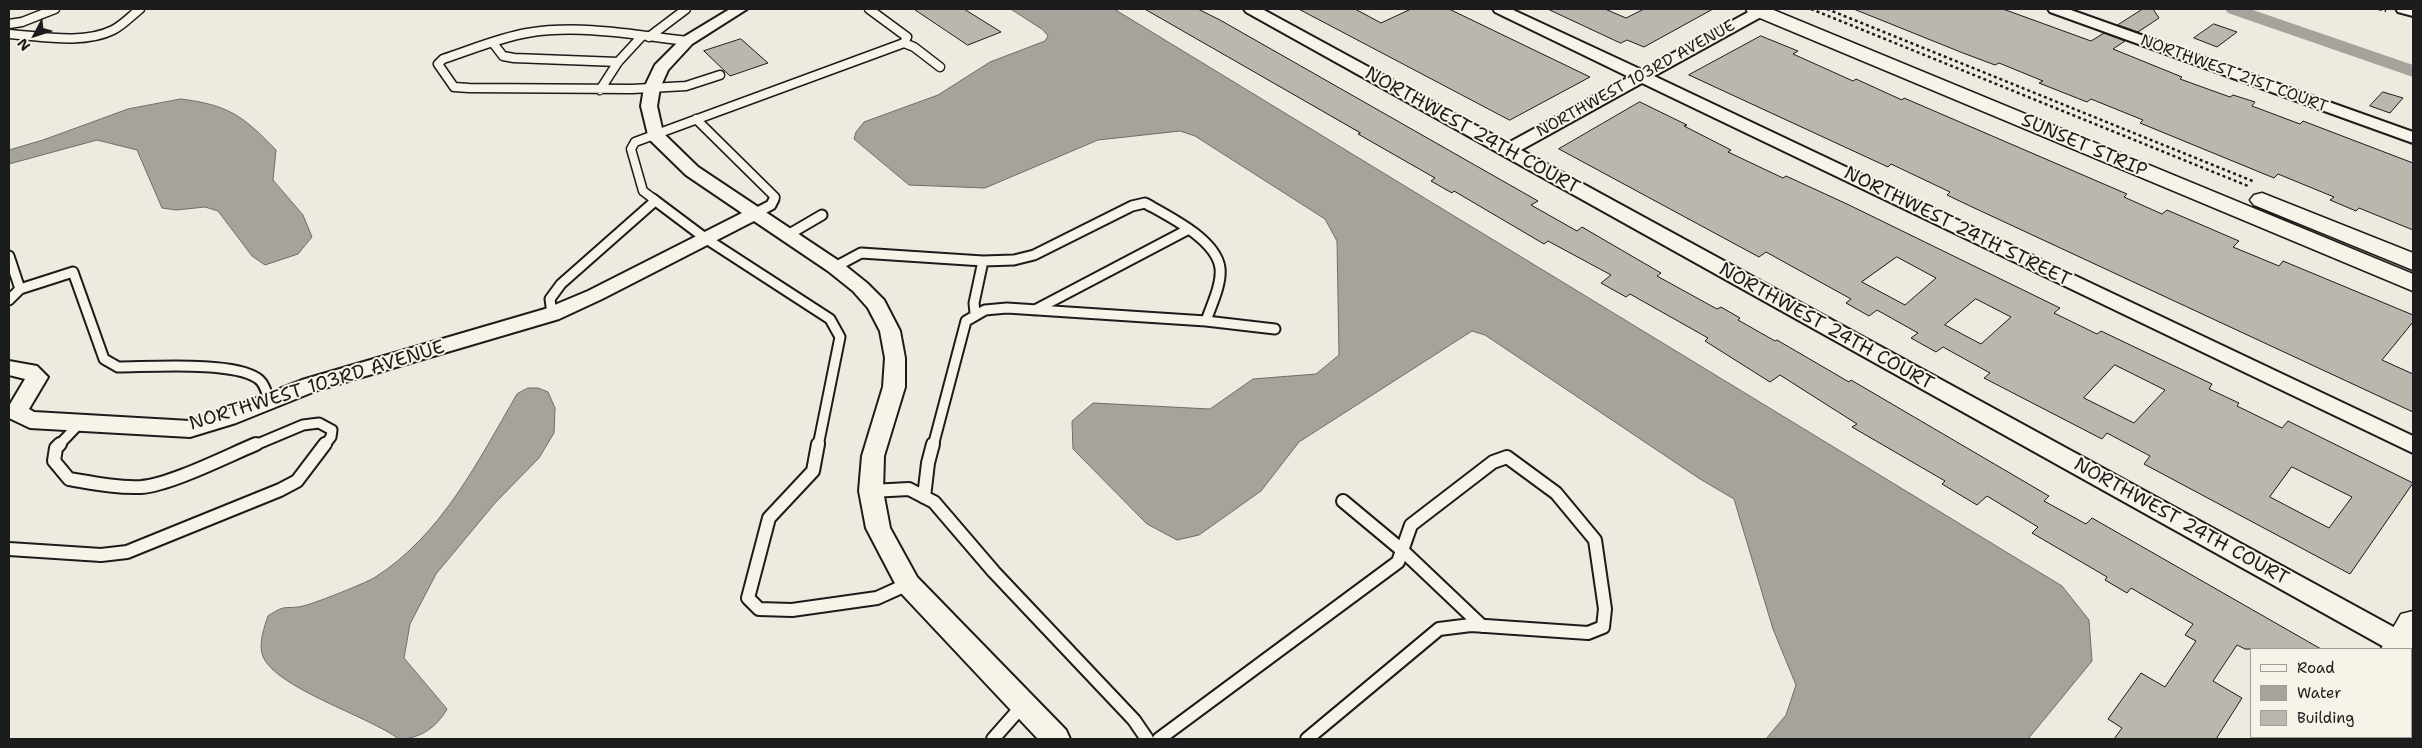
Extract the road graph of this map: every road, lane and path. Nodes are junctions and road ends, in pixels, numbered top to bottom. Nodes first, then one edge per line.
1 (55, 9) edge
2 (140, 9) edge
3 (686, 9) edge
4 (740, 9) edge
5 (869, 9) edge
6 (1252, 9) edge
7 (1500, 9) edge
8 (1797, 9) edge
9 (1811, 9) edge
10 (1827, 9) edge
11 (2055, 9) edge
12 (2403, 9) edge
13 (1760, 10) edge
14 (2413, 12) edge
15 (24, 23) junction
16 (9, 24) edge
17 (9, 34) edge
18 (646, 37) junction
19 (687, 41) junction
20 (493, 43) junction
21 (904, 43) junction
22 (618, 62) junction
23 (940, 67) dead end
24 (720, 75) dead end
25 (1640, 76) junction
26 (652, 88) junction
27 (600, 90) junction
28 (696, 120) junction
29 (655, 135) junction
30 (2413, 138) edge
31 (1507, 151) junction
32 (2258, 183) dead end
33 (2256, 190) dead end
34 (655, 201) junction
35 (754, 214) junction
36 (822, 215) dead end
37 (1189, 230) junction
38 (786, 236) junction
39 (705, 238) junction
40 (9, 256) edge
41 (983, 261) junction
42 (2413, 262) edge
43 (835, 268) junction
44 (2413, 283) edge
45 (20, 289) junction
46 (9, 300) edge
47 (1035, 310) junction
48 (975, 313) junction
49 (552, 314) junction
50 (1206, 321) junction
51 (1274, 329) dead end
52 (9, 368) edge
53 (269, 402) junction
54 (13, 415) edge
55 (80, 423) junction
56 (2413, 446) edge
57 (871, 491) junction
58 (924, 497) junction
59 (1343, 501) dead end
60 (9, 549) edge
61 (1403, 551) junction
62 (908, 584) junction
63 (1482, 626) junction
64 (2404, 639) edge
65 (1023, 705) junction
66 (993, 739) edge
67 (1056, 739) edge
68 (1147, 739) edge
69 (1159, 739) edge
70 (1307, 739) edge

1 - 15 lane
2 - 17 lane
3 - 18 lane
4 - 19 street
5 - 21 lane
6 - 31 street, NORTHWEST 24TH COURT
7 - 25 street, NORTHWEST 24TH STREET
8 - 42 street, SUNSET STRIP
9 - 33 path
10 - 32 path
11 - 30 street, NORTHWEST 21ST COURT
12 - 14 street
13 - 25 street, NORTHWEST 103RD AVENUE
13 - 44 street, SUNSET STRIP
15 - 16 lane
15 - 17 lane
18 - 19 lane
18 - 20 lane
18 - 22 lane
19 - 26 street
20 - 22 lane
20 - 27 lane
21 - 23 lane
21 - 28 lane
22 - 27 lane
24 - 26 lane
25 - 31 street, NORTHWEST 103RD AVENUE
25 - 56 street, NORTHWEST 24TH STREET
26 - 27 lane
26 - 29 street
28 - 29 lane
28 - 35 lane
29 - 34 lane
29 - 35 street
31 - 64 street, NORTHWEST 24TH COURT
34 - 39 lane
34 - 49 lane
35 - 38 street
35 - 39 street, NORTHWEST 103RD AVENUE
36 - 38 lane
37 - 41 lane
37 - 47 lane
37 - 50 lane
38 - 43 street
39 - 49 street, NORTHWEST 103RD AVENUE
39 - 62 lane
40 - 45 lane
41 - 43 lane
41 - 48 lane
43 - 57 street
45 - 46 lane
45 - 53 lane
47 - 48 lane
47 - 50 lane
48 - 58 lane
49 - 53 street, NORTHWEST 103RD AVENUE
50 - 51 lane
52 - 54 street, NORTHWEST 103RD AVENUE
53 - 55 street, NORTHWEST 103RD AVENUE
54 - 55 street, NORTHWEST 103RD AVENUE
55 - 60 lane
57 - 58 lane
57 - 62 street
58 - 68 lane
59 - 61 lane
61 - 63 lane
61 - 63 lane
61 - 69 lane
62 - 65 street
63 - 70 lane
65 - 66 lane
65 - 67 street

